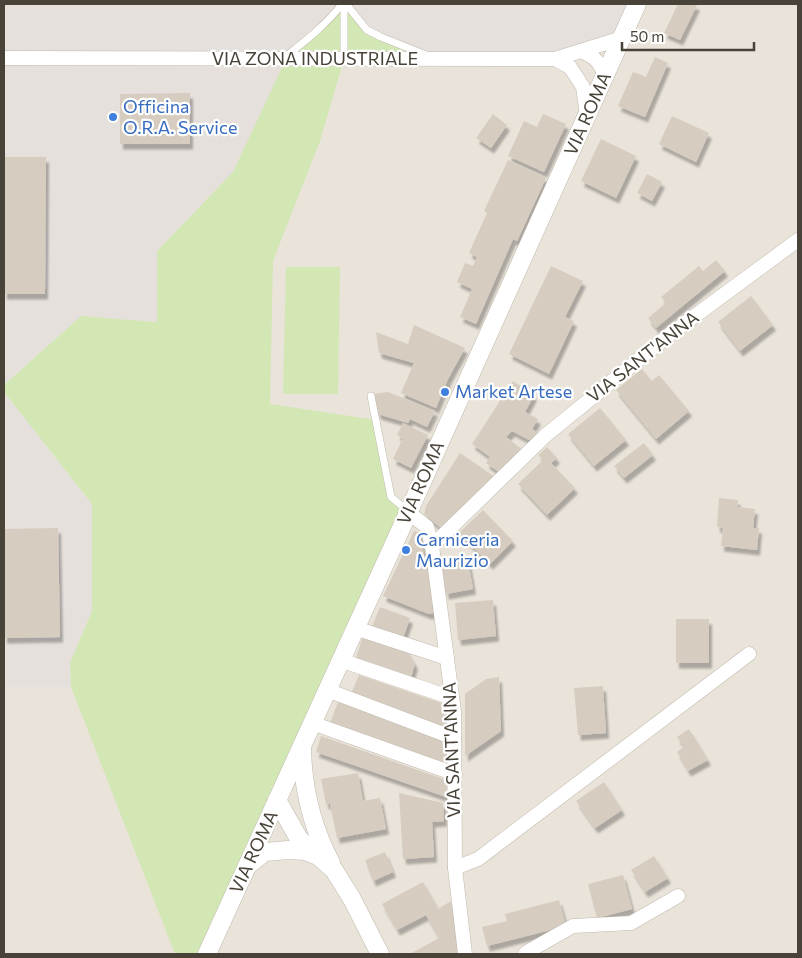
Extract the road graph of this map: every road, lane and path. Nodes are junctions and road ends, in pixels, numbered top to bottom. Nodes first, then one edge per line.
1 (344, 4) edge
2 (637, 4) edge
3 (622, 38) junction
4 (580, 51) junction
5 (4, 58) edge
6 (283, 58) junction
7 (344, 59) junction
8 (436, 59) junction
9 (555, 59) junction
10 (579, 80) junction
11 (604, 80) junction
12 (587, 116) junction
13 (798, 240) edge
14 (371, 396) dead end
15 (408, 511) junction
16 (432, 546) junction
17 (355, 628) junction
18 (749, 654) dead end
19 (447, 658) junction
20 (340, 660) junction
21 (327, 690) junction
22 (452, 698) junction
23 (312, 723) junction
24 (454, 738) junction
25 (302, 745) junction
26 (455, 774) junction
27 (277, 800) junction
28 (313, 821) junction
29 (320, 857) junction
30 (246, 866) junction
31 (455, 868) junction
32 (334, 870) junction
33 (678, 896) dead end
34 (207, 954) edge
35 (380, 954) edge
36 (465, 954) edge
37 (526, 954) edge

1 - 6 lane
1 - 7 lane
1 - 8 lane
2 - 3 street, VIA ROMA
3 - 4 street, VIA ZONA INDUSTRIALE
3 - 11 street, VIA ROMA
4 - 9 street, VIA ZONA INDUSTRIALE
4 - 11 street
5 - 6 street, VIA ZONA INDUSTRIALE
6 - 7 street, VIA ZONA INDUSTRIALE
7 - 8 street, VIA ZONA INDUSTRIALE
8 - 9 street, VIA ZONA INDUSTRIALE
9 - 10 street
10 - 11 street
10 - 12 street
11 - 12 street, VIA ROMA
12 - 15 street, VIA ROMA
13 - 16 street, VIA SANT'ANNA
14 - 15 lane
15 - 16 street, VIA SANT'ANNA
15 - 17 street, VIA ROMA
16 - 19 street, VIA SANT'ANNA
17 - 19 street
17 - 20 street, VIA ROMA
18 - 31 street
19 - 22 street, VIA SANT'ANNA
20 - 21 street, VIA ROMA
20 - 22 street
21 - 23 street, VIA ROMA
21 - 24 street
22 - 24 street, VIA SANT'ANNA
23 - 25 street, VIA ROMA
23 - 26 street
24 - 26 street, VIA SANT'ANNA
25 - 27 street, VIA ROMA
25 - 28 street
26 - 31 street, VIA SANT'ANNA
27 - 28 street
27 - 29 street
27 - 30 street, VIA ROMA
28 - 32 street
29 - 30 street
29 - 32 street
30 - 34 street, VIA ROMA
31 - 36 street, VIA SANT'ANNA
32 - 35 street
33 - 37 street

